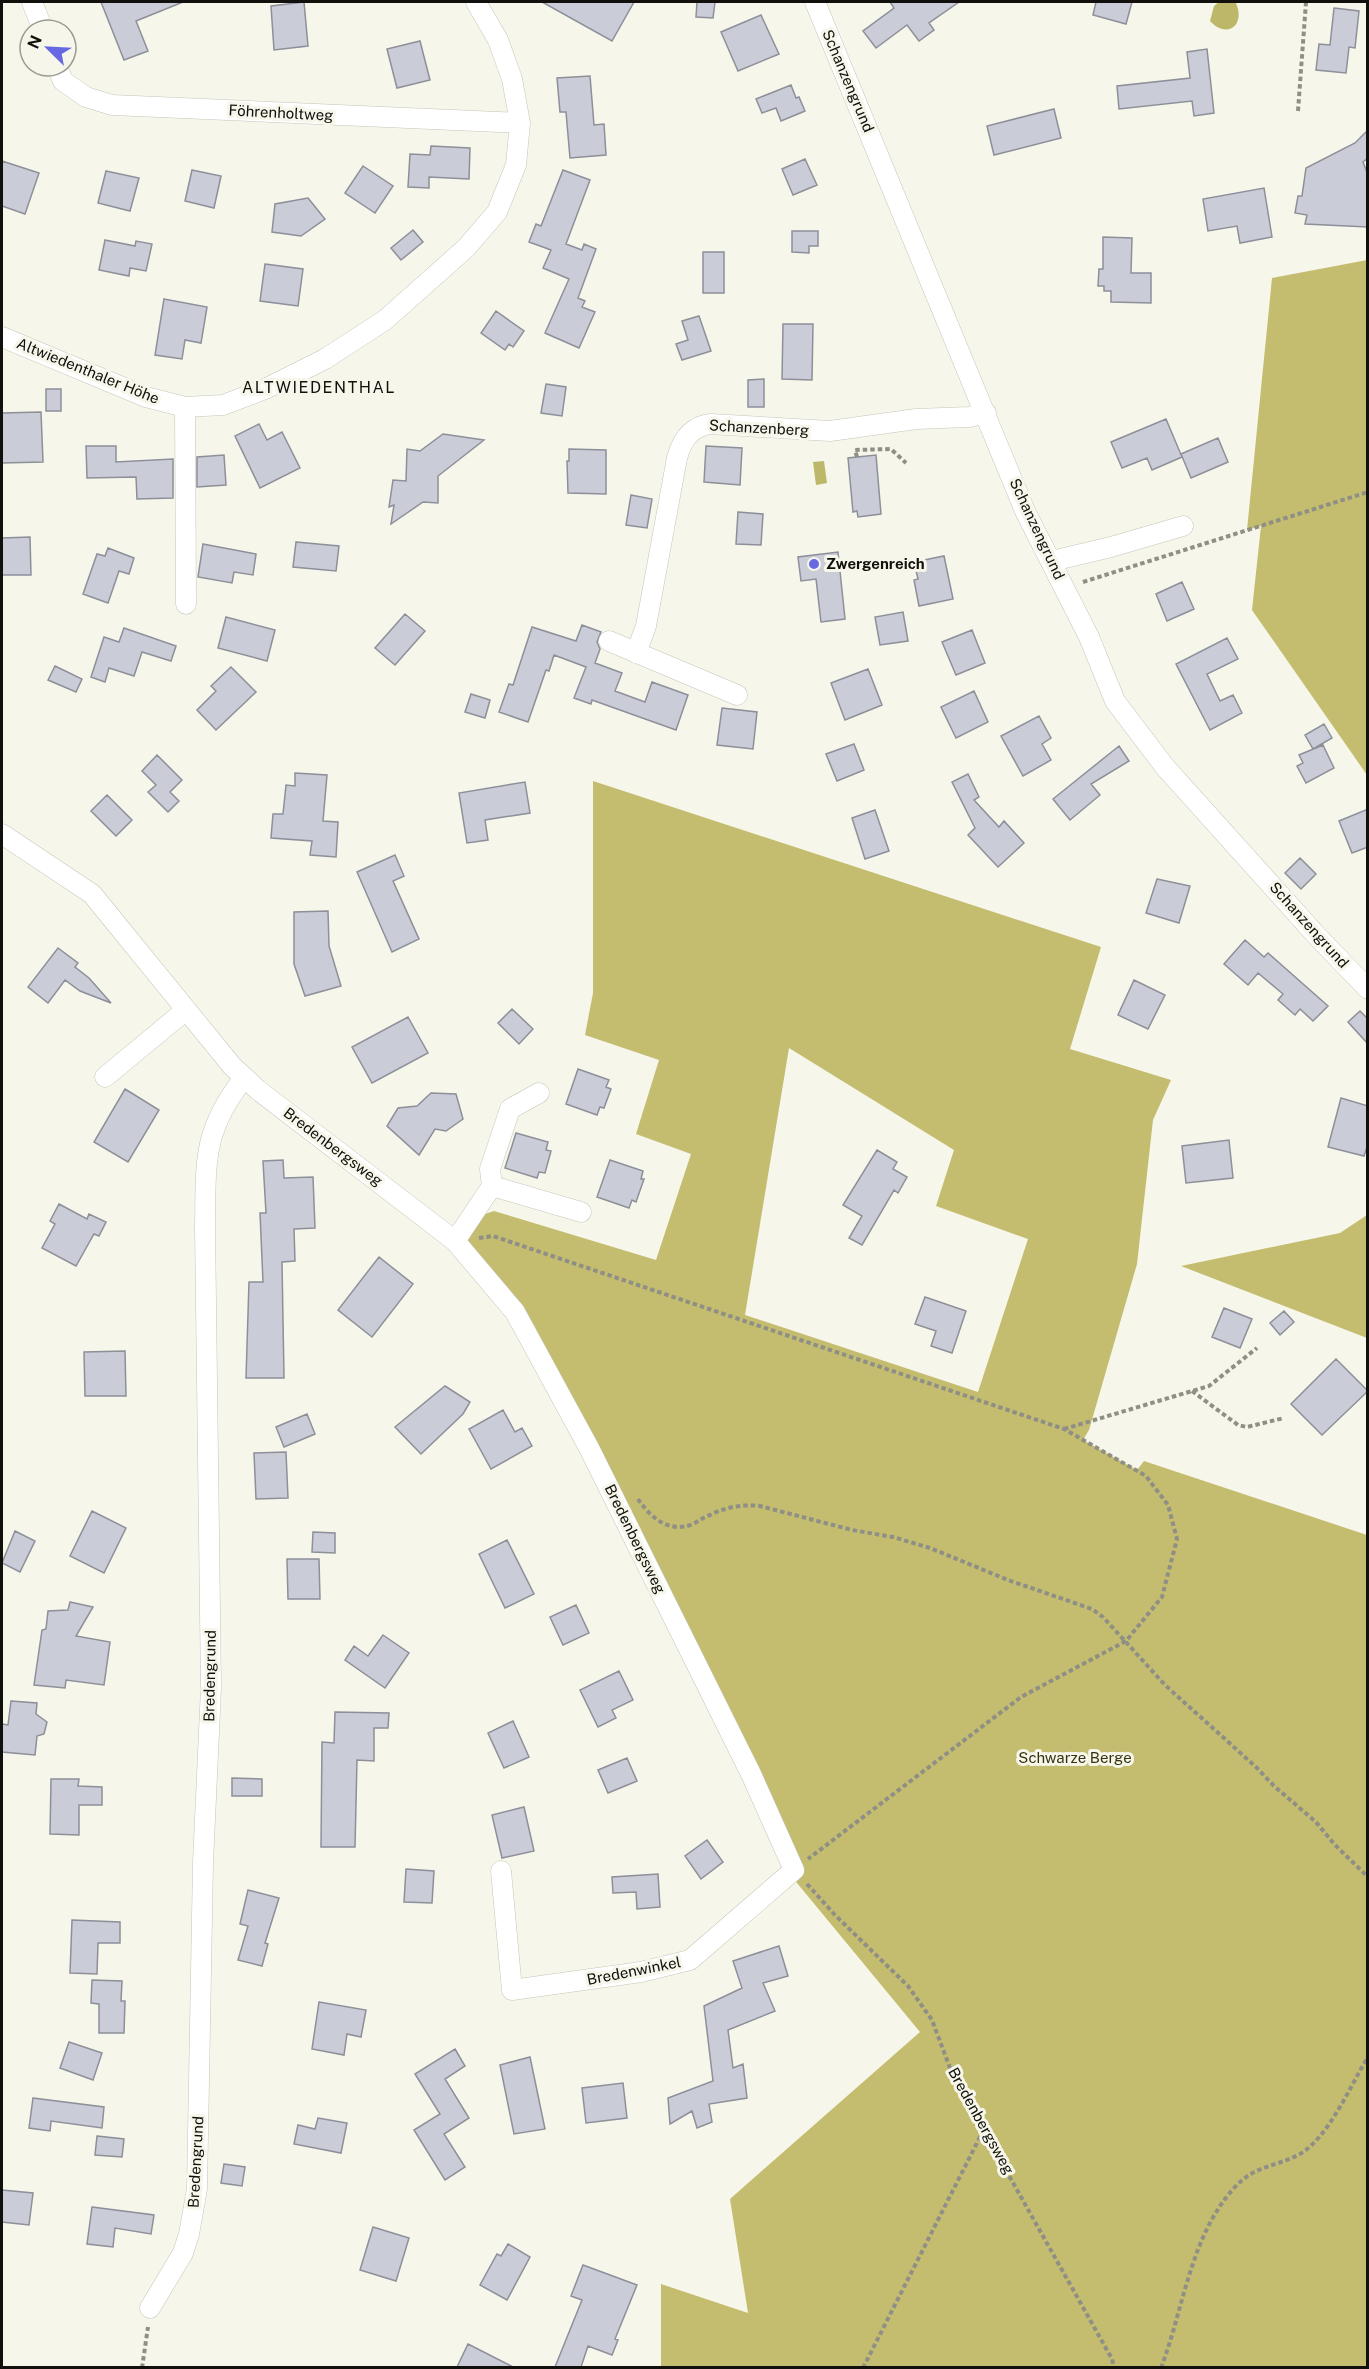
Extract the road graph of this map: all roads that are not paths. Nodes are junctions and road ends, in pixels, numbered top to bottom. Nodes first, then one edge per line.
1 (32, 2) edge
2 (476, 2) edge
3 (815, 2) edge
4 (38, 18) edge
5 (62, 78) edge
6 (520, 123) junction
7 (2, 337) edge
8 (185, 407) junction
9 (986, 413) junction
10 (1183, 526) dead end
11 (1052, 561) junction
12 (186, 604) dead end
13 (609, 641) dead end
14 (636, 653) junction
15 (737, 695) dead end
16 (2, 834) edge
17 (1367, 988) edge
18 (186, 1010) junction
19 (105, 1077) dead end
20 (244, 1078) junction
21 (539, 1093) dead end
22 (492, 1186) junction
23 (581, 1212) dead end
24 (455, 1241) junction
25 (794, 1870) joint
26 (501, 1871) dead end
27 (150, 2308) road end

1 - 4 street
2 - 6 street, Altwiedenthaler Höhe
3 - 9 street, Schanzengrund
5 - 6 street, Föhrenholtweg
6 - 8 street, Altwiedenthaler Höhe
7 - 8 street, Altwiedenthaler Höhe
8 - 12 street
9 - 11 street, Schanzengrund
9 - 14 street, Schanzenberg
10 - 11 street
11 - 17 street, Schanzengrund
13 - 14 street
14 - 15 street
16 - 18 street, Bredenbergsweg
18 - 19 street
18 - 20 street, Bredenbergsweg
20 - 24 street, Bredenbergsweg
20 - 27 street, Bredengrund
21 - 22 street
22 - 23 street
22 - 24 street
24 - 25 street, Bredenbergsweg
25 - 26 street, Bredenwinkel

